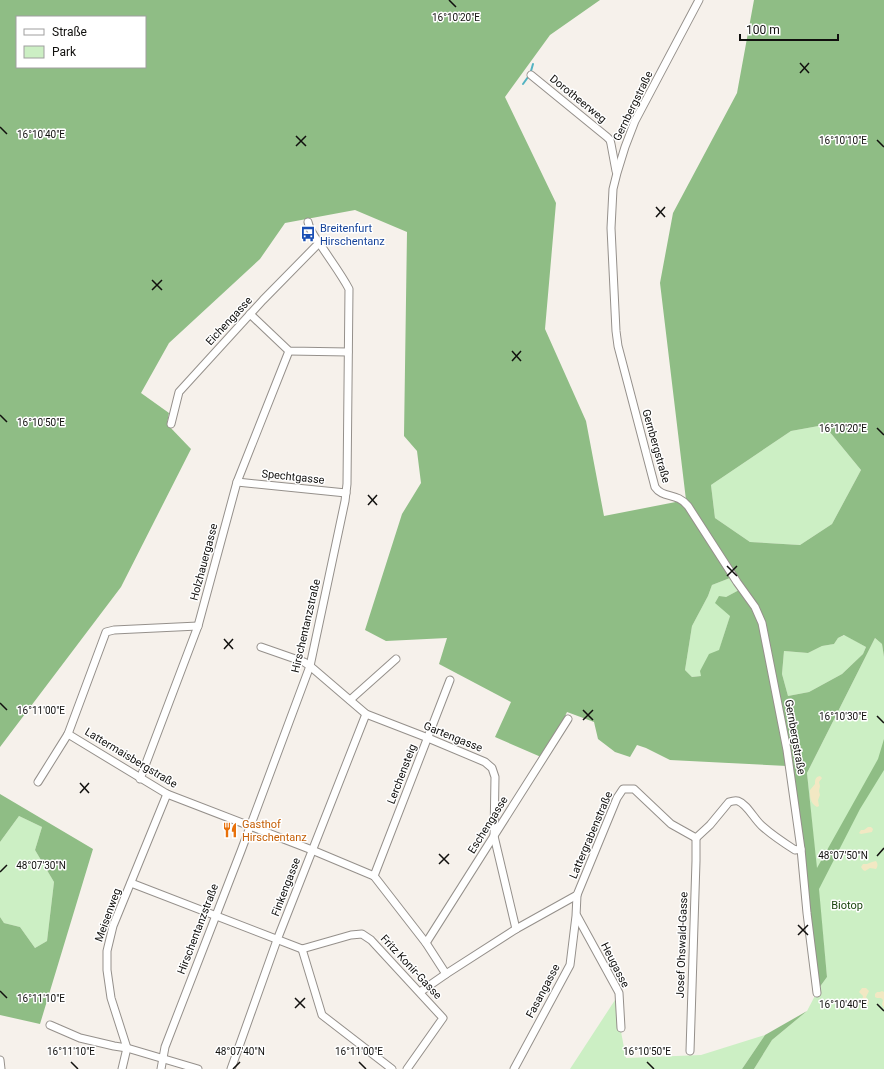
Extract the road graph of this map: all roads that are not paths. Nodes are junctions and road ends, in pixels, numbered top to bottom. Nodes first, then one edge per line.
1 (699, 0) edge
2 (531, 75) dead end
3 (610, 140) junction
4 (625, 147) junction
5 (617, 173) junction
6 (308, 222) dead end
7 (319, 243) junction
8 (250, 314) junction
9 (289, 351) junction
10 (348, 352) junction
11 (171, 424) dead end
12 (237, 482) junction
13 (346, 493) junction
14 (198, 626) junction
15 (261, 647) dead end
16 (396, 659) dead end
17 (310, 666) junction
18 (450, 680) dead end
19 (350, 700) junction
20 (366, 714) junction
21 (568, 719) dead end
22 (68, 734) junction
23 (428, 738) junction
24 (140, 779) junction
25 (38, 782) dead end
26 (166, 794) junction
27 (250, 826) junction
28 (494, 836) junction
29 (696, 838) junction
30 (800, 849) junction
31 (312, 850) junction
32 (374, 876) junction
33 (132, 883) junction
34 (577, 895) junction
35 (215, 916) junction
36 (576, 916) junction
37 (516, 929) junction
38 (277, 940) junction
39 (426, 943) junction
40 (302, 949) junction
41 (446, 974) junction
42 (420, 992) junction
43 (817, 993) dead end
44 (50, 1026) dead end
45 (621, 1028) dead end
46 (127, 1048) junction
47 (690, 1051) dead end
48 (163, 1058) junction
49 (0, 1060) edge
50 (1, 1069) edge
51 (122, 1069) edge
52 (161, 1069) edge
53 (198, 1069) edge
54 (231, 1069) edge
55 (392, 1069) edge
56 (407, 1069) edge
57 (514, 1069) edge

1 - 4 street, Gernbergstraße
2 - 3 street, Dorotheerweg
3 - 4 street, Dorotheerweg
3 - 5 street
4 - 5 street, Gernbergstraße
5 - 30 street, Gernbergstraße
6 - 7 street, Hirschentanzstraße
7 - 8 street, Eichengasse
7 - 10 street, Hirschentanzstraße
8 - 9 street
8 - 11 street, Eichengasse
9 - 10 street
9 - 12 street, Holzhauergasse
10 - 13 street, Hirschentanzstraße
12 - 13 street, Spechtgasse
12 - 14 street, Holzhauergasse
13 - 17 street, Hirschentanzstraße
14 - 22 street
14 - 24 street, Holzhauergasse
15 - 17 street, Gartengasse
16 - 19 street
17 - 19 street, Gartengasse
17 - 27 street, Hirschentanzstraße
18 - 23 street, Lerchensteig
19 - 20 street, Gartengasse
20 - 23 street, Gartengasse
20 - 31 street, Finkengasse
21 - 28 street, Eschengasse
22 - 24 street, Lattermaisbergstraße
22 - 25 street
23 - 28 street, Gartengasse
23 - 32 street, Lerchensteig
24 - 26 street, Lattermaisbergstraße
26 - 27 street, Lattermaisbergstraße
26 - 33 street, Meisenweg
27 - 31 street
27 - 35 street, Hirschentanzstraße
28 - 37 street, Gartengasse
28 - 39 street, Eschengasse
29 - 30 street
29 - 34 street, Lattergrabenstraße
29 - 47 street, Josef Ohswald-Gasse
30 - 43 street, Gernbergstraße
31 - 32 street
31 - 38 street, Finkengasse
32 - 39 street
33 - 35 street
33 - 46 street, Meisenweg
34 - 36 street, Fasangasse
34 - 37 street, Lattergrabenstraße
35 - 38 street
35 - 48 street, Hirschentanzstraße
36 - 45 street, Heugasse
36 - 57 street, Fasangasse
37 - 41 street, Lattergrabenstraße
38 - 40 street
38 - 54 street, Finkengasse
39 - 41 street
40 - 42 street, Fritz Konir-Gasse
40 - 55 street
41 - 42 street, Lattergrabenstraße
42 - 56 street, Fritz Konir-Gasse
44 - 46 street
46 - 48 street
46 - 51 street
48 - 52 street, Hirschentanzstraße
48 - 53 street
49 - 50 street

